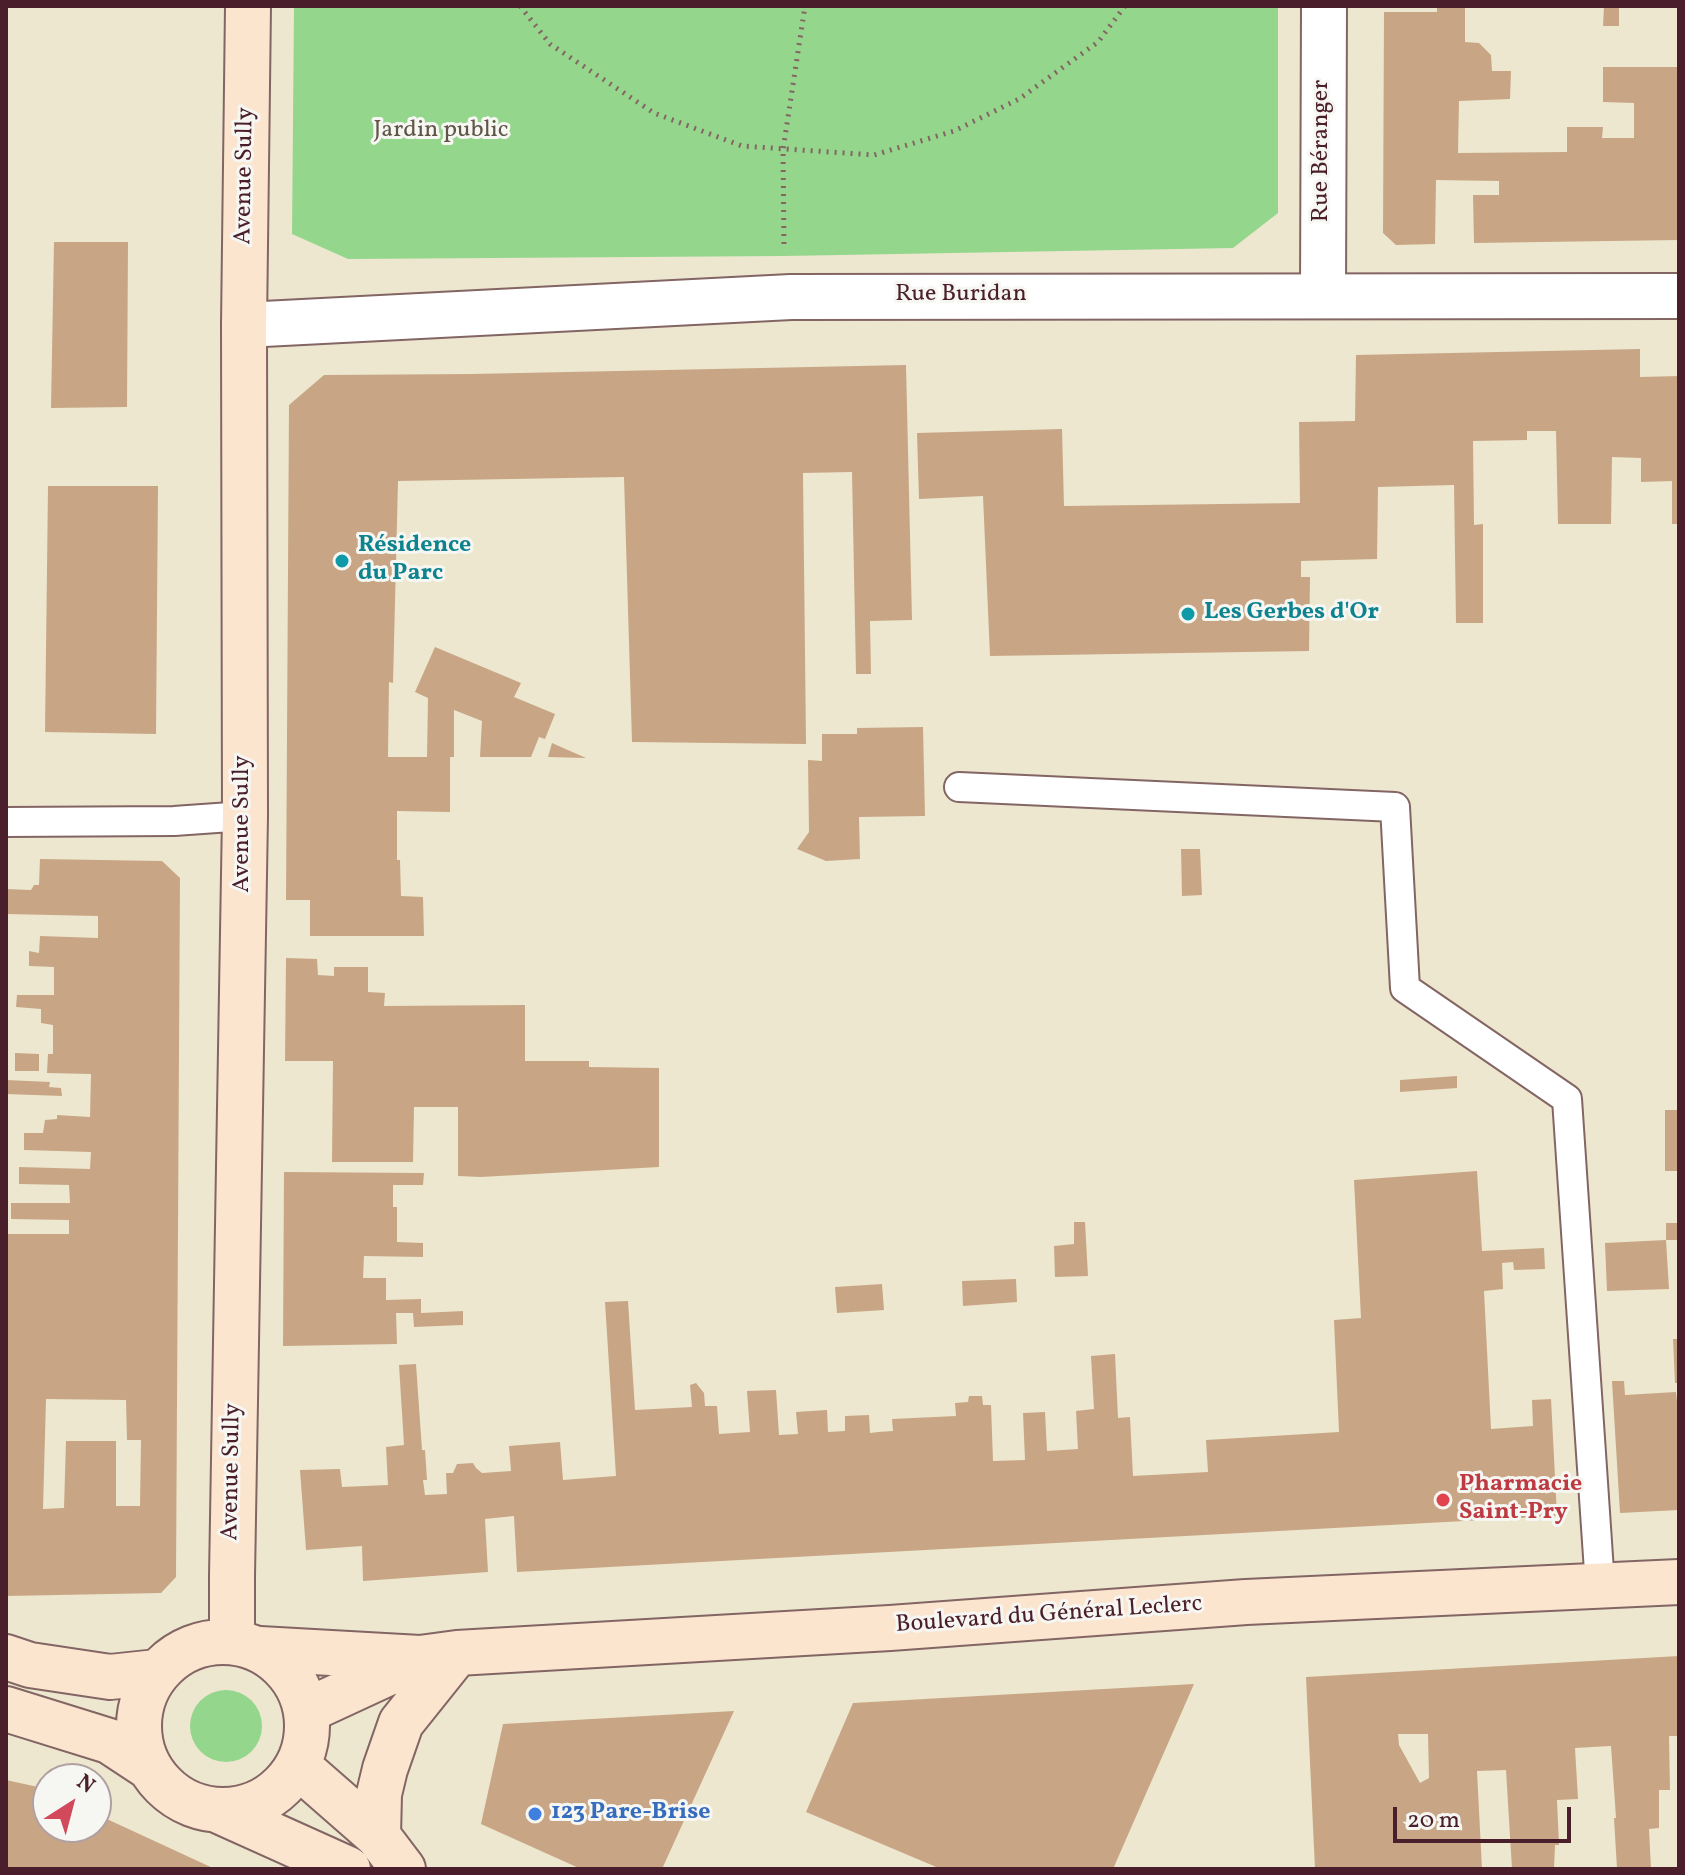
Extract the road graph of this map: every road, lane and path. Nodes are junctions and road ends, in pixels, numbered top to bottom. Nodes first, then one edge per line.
1 (248, 6) edge
2 (520, 6) edge
3 (805, 6) edge
4 (1125, 6) edge
5 (1324, 6) edge
6 (783, 150) junction
7 (1323, 295) junction
8 (1679, 296) edge
9 (791, 297) junction
10 (244, 325) junction
11 (959, 787) dead end
12 (245, 816) junction
13 (6, 822) edge
14 (1679, 1582) edge
15 (1600, 1586) junction
16 (246, 1646) junction
17 (438, 1656) junction
18 (6, 1657) edge
19 (157, 1672) junction
20 (6, 1709) edge
21 (306, 1711) junction
22 (298, 1766) junction
23 (150, 1768) junction
24 (217, 1810) junction
25 (390, 1853) edge
26 (348, 1869) edge

1 - 10 street, Avenue Sully
2 - 6 path
3 - 6 path
4 - 6 path
5 - 7 street, Rue Béranger
6 - 9 path
7 - 8 street, Rue Buridan
7 - 9 street, Rue Buridan
9 - 10 street, Rue Buridan
10 - 12 street, Avenue Sully
11 - 15 lane
12 - 13 lane
12 - 16 street, Avenue Sully
14 - 15 street, Boulevard du Général Leclerc
15 - 17 street, Boulevard du Général Leclerc
16 - 17 street, Boulevard du Général Leclerc
16 - 19 street
16 - 21 street
17 - 21 street, Boulevard du Général Leclerc
17 - 25 street
18 - 19 street
19 - 23 street
20 - 23 street
21 - 22 street
22 - 24 street
22 - 25 street
23 - 24 street
24 - 26 street

